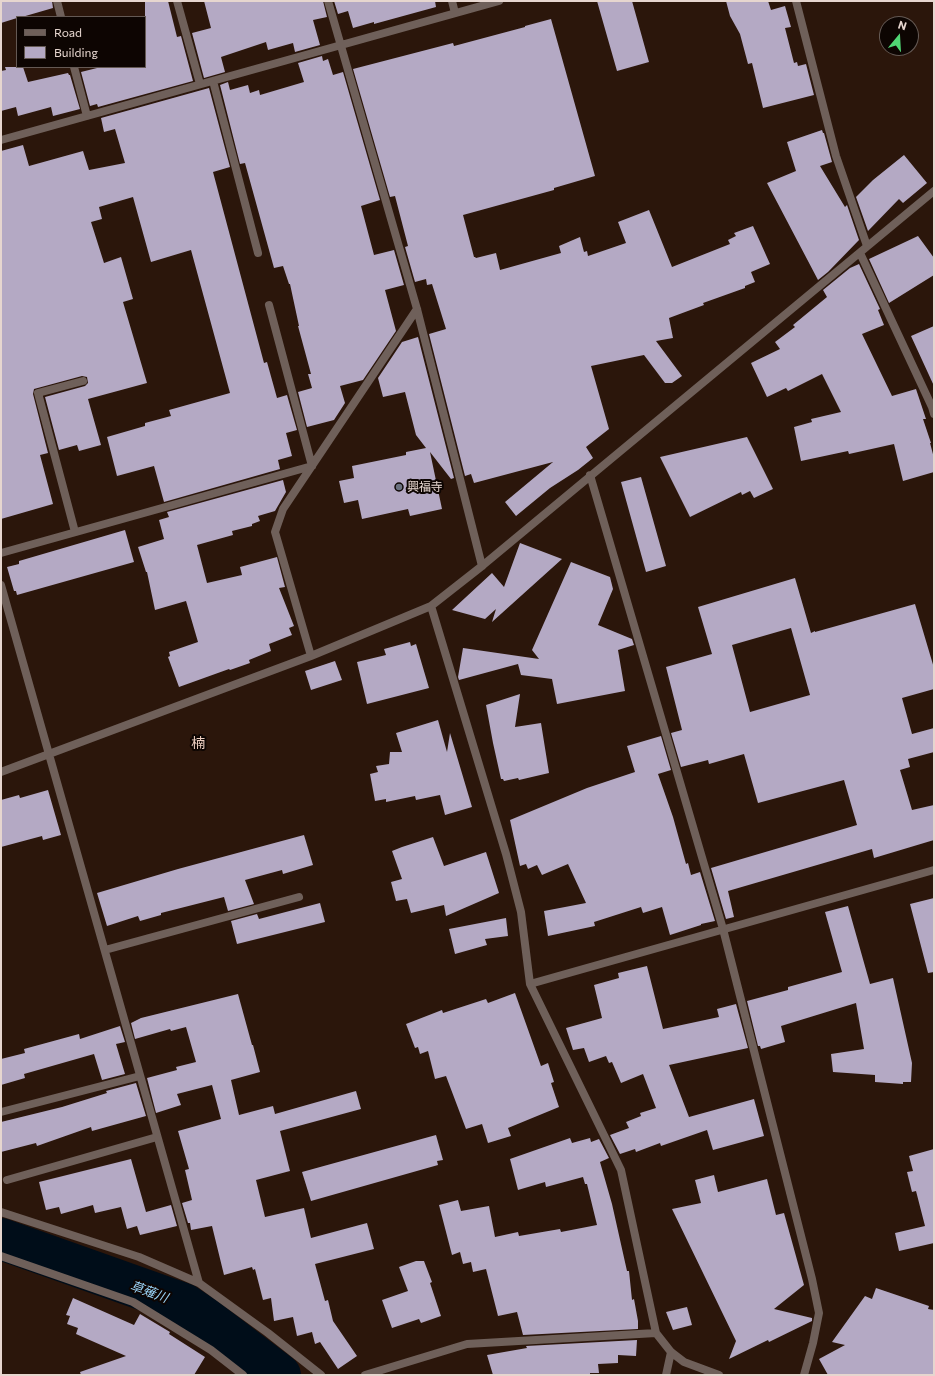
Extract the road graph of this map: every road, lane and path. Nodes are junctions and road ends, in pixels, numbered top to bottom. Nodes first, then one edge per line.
1 (57, 1) edge
2 (177, 1) edge
3 (328, 1) edge
4 (452, 1) edge
5 (499, 1) edge
6 (796, 1) edge
7 (455, 13) junction
8 (61, 16) edge
9 (341, 45) junction
10 (74, 68) edge
11 (213, 81) junction
12 (200, 84) junction
13 (87, 116) junction
14 (1, 140) edge
15 (934, 191) edge
16 (867, 246) junction
17 (258, 253) dead end
18 (860, 253) junction
19 (269, 305) dead end
20 (417, 309) junction
21 (83, 381) dead end
22 (934, 414) edge
23 (312, 466) junction
24 (590, 474) junction
25 (75, 532) junction
26 (1, 553) edge
27 (482, 566) junction
28 (1, 585) edge
29 (431, 606) junction
30 (311, 656) junction
31 (49, 754) junction
32 (1, 772) edge
33 (934, 870) edge
34 (299, 897) dead end
35 (723, 929) junction
36 (105, 950) junction
37 (530, 984) junction
38 (140, 1076) junction
39 (1, 1112) edge
40 (157, 1137) junction
41 (7, 1180) dead end
42 (1, 1212) edge
43 (1, 1256) edge
44 (199, 1283) junction
45 (656, 1333) junction
46 (671, 1352) junction
47 (243, 1375) edge
48 (321, 1375) edge
49 (365, 1375) edge
50 (666, 1375) edge
51 (720, 1375) edge
52 (804, 1375) edge

1 - 8 street
2 - 12 street
3 - 9 street
4 - 7 street
5 - 7 street
6 - 16 street
7 - 9 street
9 - 11 street
9 - 20 street
10 - 13 street
11 - 12 street
11 - 17 street
12 - 13 street
13 - 14 street
15 - 16 street
16 - 18 street
18 - 22 street
18 - 24 street
19 - 23 street
20 - 23 street
20 - 27 street
21 - 25 street
23 - 25 street
23 - 30 street
24 - 27 street
24 - 35 street
25 - 26 street
27 - 29 street
28 - 31 street
29 - 30 street
29 - 37 street
30 - 31 street
31 - 32 street
31 - 36 street
33 - 35 street
34 - 36 street
35 - 37 street
35 - 52 street
36 - 38 street
37 - 45 street
38 - 39 street
38 - 40 street
40 - 41 street
40 - 44 street
42 - 44 street
43 - 47 street
44 - 48 street
45 - 46 street
45 - 49 street
46 - 50 street
46 - 51 street

